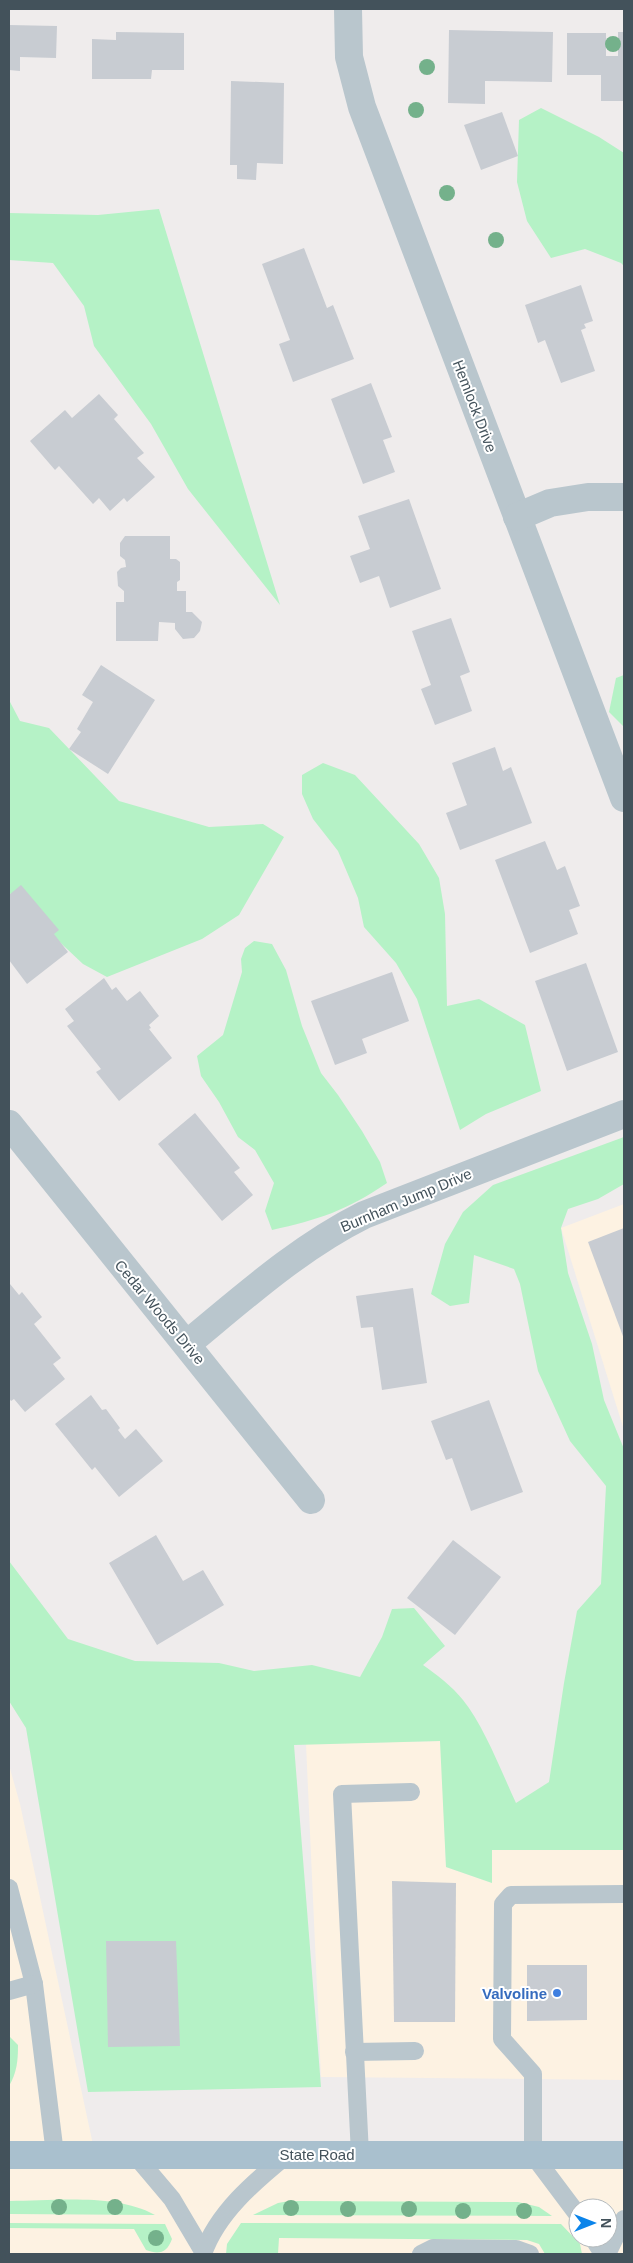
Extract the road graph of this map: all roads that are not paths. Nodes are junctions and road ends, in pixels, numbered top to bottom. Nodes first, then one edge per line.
1 (348, 9) edge
2 (624, 497) edge
3 (517, 517) junction
4 (624, 798) edge
5 (624, 1114) edge
6 (9, 1124) edge
7 (187, 1344) junction
8 (310, 1500) dead end
9 (411, 1792) dead end
10 (9, 1888) edge
11 (624, 1894) edge
12 (34, 1984) junction
13 (9, 1991) edge
14 (415, 2051) dead end
15 (354, 2052) junction
16 (56, 2154) junction
17 (134, 2154) junction
18 (288, 2154) junction
19 (360, 2154) junction
20 (9, 2155) edge
21 (533, 2155) junction
22 (624, 2155) edge
23 (568, 2202) edge
24 (624, 2219) edge
25 (203, 2254) edge
26 (421, 2254) edge
27 (530, 2254) edge
28 (605, 2254) edge

1 - 3 street, Hemlock Drive
2 - 3 street
3 - 4 street, Hemlock Drive
5 - 7 street, Burnham Jump Drive
6 - 7 street, Cedar Woods Drive
7 - 8 street, Cedar Woods Drive
9 - 15 lane
10 - 12 lane
11 - 21 lane
12 - 13 lane
12 - 16 lane
14 - 15 lane
15 - 19 lane
16 - 17 main road, State Road
16 - 20 main road, State Road
17 - 18 main road, State Road
17 - 25 lane
18 - 19 main road, State Road
18 - 25 lane
19 - 21 main road, State Road
21 - 22 main road, State Road
21 - 23 lane
24 - 28 lane
26 - 27 lane

